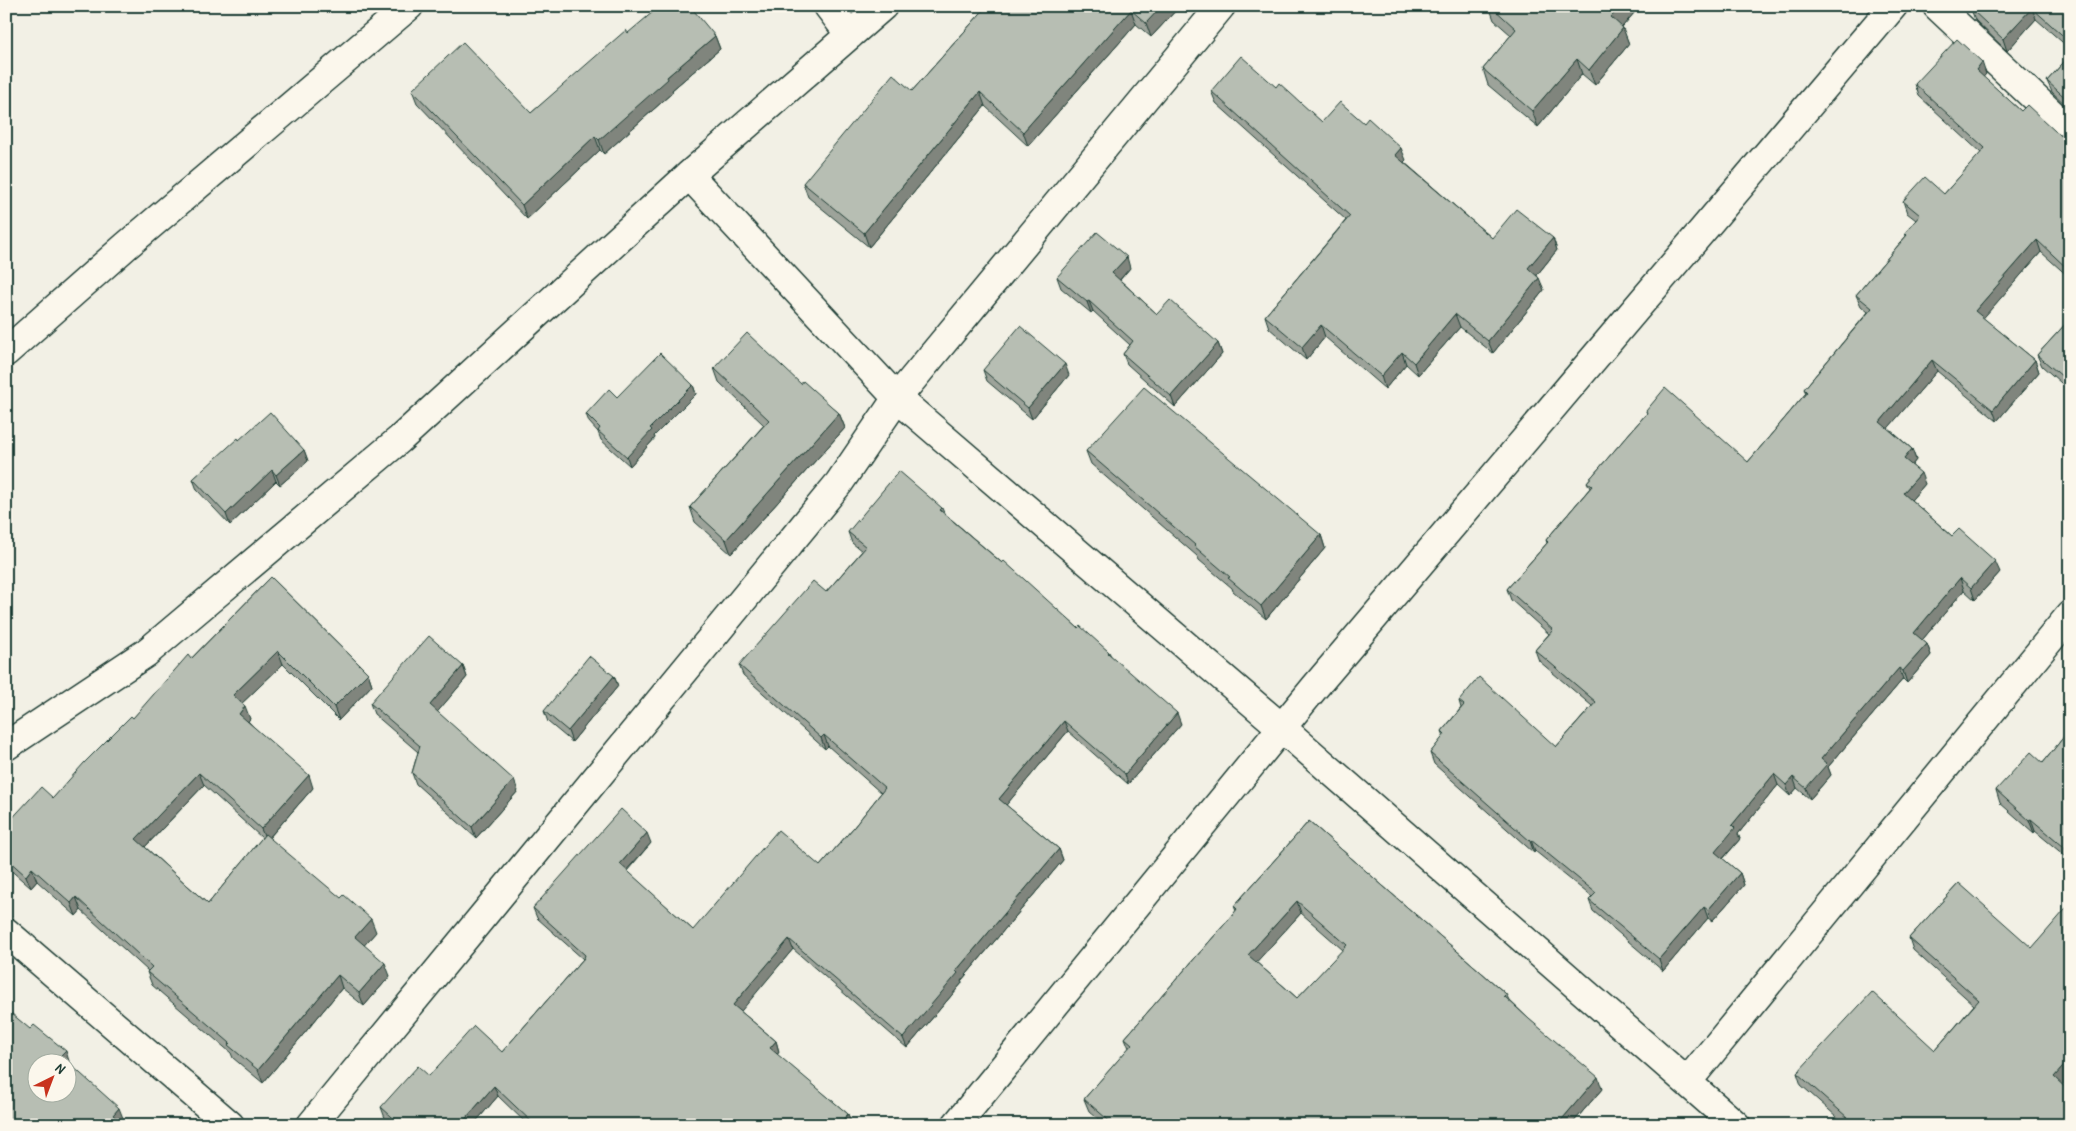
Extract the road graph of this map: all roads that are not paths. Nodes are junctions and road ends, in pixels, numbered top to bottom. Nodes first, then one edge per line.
1 (409, 6) edge
2 (828, 6) edge
3 (883, 6) edge
4 (1221, 6) edge
5 (1893, 6) edge
6 (1937, 6) edge
7 (850, 35) junction
8 (2070, 130) edge
9 (689, 175) junction
10 (6, 352) edge
11 (897, 398) junction
12 (2070, 614) edge
13 (1282, 728) junction
14 (6, 746) edge
15 (6, 932) edge
16 (1687, 1082) junction
17 (964, 1122) edge
18 (230, 1125) edge
19 (312, 1125) edge
20 (1736, 1125) edge

1 - 10 street
2 - 7 street
3 - 7 street
4 - 11 street
5 - 13 street
6 - 8 street
7 - 9 street
9 - 11 street
9 - 14 street
11 - 13 street
11 - 19 street
12 - 16 street
13 - 16 street
13 - 17 street
15 - 18 street
16 - 20 street

